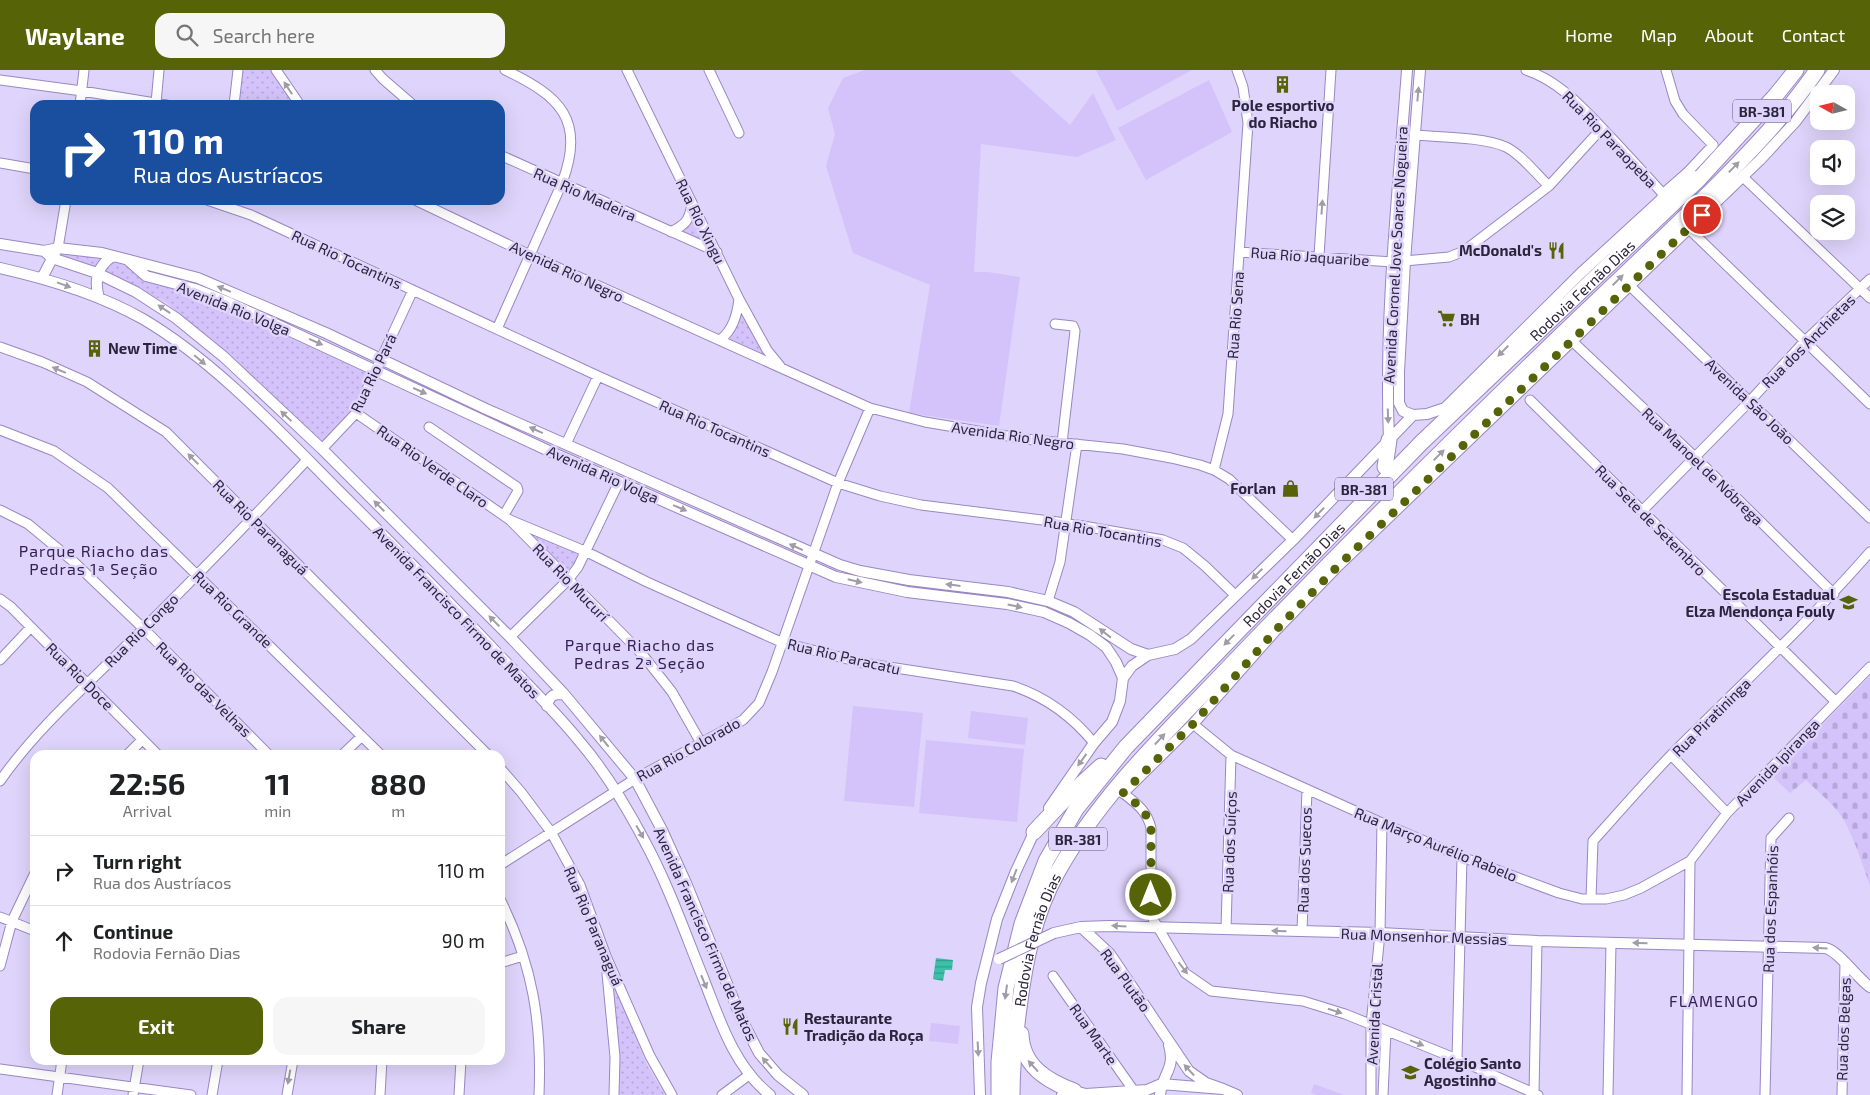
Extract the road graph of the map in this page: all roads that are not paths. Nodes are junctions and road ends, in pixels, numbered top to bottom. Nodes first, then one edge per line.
1 (6, 70) edge
2 (84, 70) edge
3 (159, 70) edge
4 (238, 70) edge
5 (276, 70) edge
6 (375, 70) edge
7 (504, 70) edge
8 (627, 70) edge
9 (709, 70) edge
10 (1237, 70) edge
11 (1331, 70) edge
12 (1407, 70) edge
13 (1420, 70) edge
14 (1526, 70) edge
15 (1666, 70) edge
16 (1796, 70) edge
17 (1817, 70) edge
18 (1834, 70) edge
19 (3, 81) edge
20 (82, 91) junction
21 (81, 100) edge
22 (138, 100) edge
23 (156, 100) edge
24 (235, 100) edge
25 (297, 100) edge
26 (407, 100) edge
27 (1602, 128) junction
28 (740, 132) dead end
29 (1414, 135) junction
30 (1719, 147) junction
31 (505, 157) edge
32 (0, 164) edge
33 (30, 168) edge
34 (1743, 177) junction
35 (562, 183) junction
36 (1549, 186) junction
37 (1665, 196) junction
38 (692, 204) junction
39 (65, 205) edge
40 (222, 205) edge
41 (425, 205) edge
42 (1396, 218) junction
43 (1408, 219) junction
44 (1688, 228) junction
45 (671, 232) junction
46 (0, 244) edge
47 (58, 248) junction
48 (44, 251) junction
49 (717, 252) junction
50 (1239, 252) junction
51 (530, 255) junction
52 (113, 256) junction
53 (1319, 256) junction
54 (52, 258) junction
55 (129, 261) junction
56 (1404, 261) junction
57 (1393, 262) junction
58 (0, 268) edge
59 (97, 273) junction
60 (42, 278) junction
61 (1870, 279) edge
62 (1629, 285) junction
63 (1860, 289) junction
64 (413, 290) junction
65 (99, 298) junction
66 (1870, 298) edge
67 (739, 299) junction
68 (1055, 324) dead end
69 (497, 329) junction
70 (720, 340) junction
71 (1571, 340) junction
72 (1804, 342) junction
73 (0, 348) edge
74 (380, 358) junction
75 (782, 368) junction
76 (1388, 370) junction
77 (376, 371) junction
78 (1400, 372) junction
79 (598, 376) junction
80 (1530, 400) dead end
81 (1750, 401) junction
82 (1870, 404) edge
83 (870, 408) junction
84 (1445, 408) junction
85 (356, 413) junction
86 (1413, 416) junction
87 (429, 426) dead end
88 (0, 430) edge
89 (1389, 440) junction
90 (1062, 443) junction
91 (566, 444) junction
92 (1077, 444) junction
93 (322, 449) junction
94 (1696, 458) junction
95 (307, 460) junction
96 (1385, 467) junction
97 (1214, 470) junction
98 (619, 482) junction
99 (838, 483) junction
100 (0, 510) edge
101 (1642, 511) junction
102 (507, 518) junction
103 (1870, 518) edge
104 (252, 519) junction
105 (1066, 523) junction
106 (1292, 540) junction
107 (587, 552) junction
108 (1870, 552) edge
109 (812, 554) junction
110 (809, 566) junction
111 (197, 574) junction
112 (1291, 577) junction
113 (568, 580) junction
114 (1834, 594) junction
115 (1235, 595) junction
116 (0, 600) edge
117 (1048, 601) junction
118 (32, 627) junction
119 (144, 628) junction
120 (510, 637) junction
121 (781, 642) junction
122 (1781, 648) junction
123 (1148, 655) junction
124 (0, 660) edge
125 (1870, 667) edge
126 (1123, 678) junction
127 (86, 683) junction
128 (564, 694) junction
129 (1836, 702) junction
130 (547, 706) junction
131 (1193, 724) junction
132 (362, 736) junction
133 (142, 740) junction
134 (701, 743) junction
135 (1094, 743) junction
136 (1126, 747) junction
137 (132, 750) edge
138 (153, 750) edge
139 (264, 750) edge
140 (347, 750) edge
141 (376, 750) edge
142 (483, 750) edge
143 (1231, 755) junction
144 (1671, 756) junction
145 (505, 774) edge
146 (635, 779) junction
147 (0, 781) edge
148 (616, 790) junction
149 (1307, 790) junction
150 (1123, 793) junction
151 (1727, 813) junction
152 (1789, 818) dead end
153 (1382, 823) junction
154 (1084, 830) junction
155 (551, 832) junction
156 (1034, 832) junction
157 (1462, 856) junction
158 (505, 862) edge
159 (1690, 862) junction
160 (686, 883) junction
161 (30, 884) edge
162 (667, 888) junction
163 (1591, 899) junction
164 (505, 909) edge
165 (0, 917) edge
166 (12, 922) junction
167 (1081, 928) junction
168 (1156, 928) junction
169 (30, 930) edge
170 (1226, 930) junction
171 (1302, 932) junction
172 (1380, 934) junction
173 (1461, 938) junction
174 (1537, 941) junction
175 (1611, 943) junction
176 (1689, 944) junction
177 (1768, 946) junction
178 (522, 956) junction
179 (606, 956) junction
180 (1026, 960) junction
181 (505, 961) edge
182 (1845, 963) junction
183 (0, 966) edge
184 (1053, 976) dead end
185 (981, 983) junction
186 (1870, 987) edge
187 (1371, 1025) junction
188 (1386, 1031) junction
189 (1166, 1036) junction
190 (1457, 1058) junction
191 (61, 1065) edge
192 (138, 1065) edge
193 (217, 1065) edge
194 (292, 1065) edge
195 (382, 1065) edge
196 (461, 1065) edge
197 (0, 1069) edge
198 (749, 1075) junction
199 (60, 1077) junction
200 (1224, 1089) junction
201 (1134, 1091) junction
202 (1160, 1091) edge
203 (133, 1092) edge
204 (1076, 1094) edge
205 (1536, 1094) edge
206 (57, 1095) edge
207 (191, 1095) edge
208 (212, 1095) edge
209 (287, 1095) edge
210 (380, 1095) edge
211 (459, 1095) edge
212 (539, 1095) edge
213 (614, 1095) edge
214 (672, 1095) edge
215 (722, 1095) edge
216 (770, 1095) edge
217 (803, 1095) edge
218 (980, 1095) edge
219 (999, 1095) edge
220 (1012, 1095) edge
221 (1237, 1095) edge
222 (1371, 1095) edge
223 (1383, 1095) edge
224 (1608, 1095) edge
225 (1687, 1095) edge
226 (1765, 1095) edge
227 (1842, 1095) edge

1 - 19 street
2 - 20 street
3 - 23 street
4 - 24 street
25 -> 5 street
6 - 26 street
7 - 35 street
8 - 38 street, Rua Rio Xingu
9 - 28 street
10 - 50 street, Rua Rio Sena
53 -> 11 street
12 - 42 street, Avenida Coronel Jove Soares Nogueira
29 -> 13 street, Avenida Coronel Jove Soares Nogueira
14 - 27 street, Rua Rio Paraopeba
15 - 30 street
16 - 30 highway, Rodovia Fernão Dias / BR-381
154 -> 17 highway, Rodovia Fernão Dias / BR-381
18 - 34 street, Rodovia Fernão Dias / BR-381
19 - 20 street
20 - 21 street
20 - 22 street
27 - 36 street, Rua Rio Jaquaribe
27 - 37 street, Rua Rio Paraopeba
29 - 36 street
29 - 43 street, Avenida Coronel Jove Soares Nogueira
30 - 37 highway, BR-381
30 - 112 highway, Rodovia Fernão Dias / BR-381
31 - 35 street, Rua Rio Madeira
32 - 33 street
34 - 44 street, Rodovia Fernão Dias / BR-381
34 - 63 street
35 - 45 street, Rua Rio Madeira
35 - 51 street
36 - 56 street, Rua Rio Jaquaribe
37 -> 84 street, Rodovia Fernão Dias / BR-381
38 - 45 street
38 - 49 street, Rua Rio Xingu
39 - 47 street
40 - 64 street, Rua Rio Tocantins
41 - 51 street, Avenida Rio Negro
42 - 43 street
42 - 57 street, Avenida Coronel Jove Soares Nogueira
43 - 56 street, Avenida Coronel Jove Soares Nogueira
44 - 62 street, Rodovia Fernão Dias / BR-381
44 - 72 street
45 - 49 street, Rua Rio Madeira
46 - 48 street
47 - 48 street
47 - 52 street
47 - 54 street
48 - 54 street, Avenida Francisco Firmo de Matos
49 - 67 street, Rua Rio Xingu
50 - 53 street, Rua Rio Jaquaribe
50 - 97 street, Rua Rio Sena
51 - 69 street
51 - 70 street, Avenida Rio Negro
52 - 55 street
52 - 59 street
53 - 57 street, Rua Rio Jaquaribe
54 - 59 street, Avenida Francisco Firmo de Matos
54 - 60 street
74 -> 55 street, Avenida Rio Volga
55 -> 77 street, Avenida Rio Volga
56 - 57 street, Rua Rio Jaquaribe
56 - 78 street, Avenida Coronel Jove Soares Nogueira
57 - 76 street, Avenida Coronel Jove Soares Nogueira
58 - 60 street, Avenida Francisco Firmo de Matos
59 - 65 street
93 -> 59 street, Avenida Francisco Firmo de Matos
60 -> 65 street, Avenida Francisco Firmo de Matos
61 - 63 street, Rua dos Anchietas
62 - 71 street, Rodovia Fernão Dias / BR-381
62 - 81 street, Avenida São João
63 - 66 street
63 - 72 street, Rua dos Anchietas
64 - 69 street, Rua Rio Tocantins
64 - 74 street, Rua Rio Pará
65 -> 95 street, Avenida Francisco Firmo de Matos
67 - 70 street
67 - 75 street, Rua Rio Xingu
68 - 90 street
69 - 79 street, Rua Rio Tocantins
70 - 75 street, Avenida Rio Negro
71 - 94 street, Rua Manoel de Nóbrega
71 - 131 street, Rodovia Fernão Dias / BR-381
72 - 81 street, Rua dos Anchietas
72 - 82 street
104 -> 73 street, Rua Rio Paranaguá
74 - 77 street, Rua Rio Pará
91 -> 74 street, Avenida Rio Volga
75 - 83 street, Avenida Rio Negro
76 - 78 street
76 -> 89 street, Avenida Coronel Jove Soares Nogueira
77 - 85 street, Rua Rio Pará
77 -> 98 street, Avenida Rio Volga
78 - 86 street, Avenida Coronel Jove Soares Nogueira
79 - 91 street
79 - 99 street, Rua Rio Tocantins
80 - 101 street, Rua Sete de Setembro
81 - 94 street, Rua dos Anchietas
81 - 103 street, Avenida São João
83 - 90 street, Avenida Rio Negro
83 - 99 street, Rua Rio Colorado
84 - 86 street, Rodovia Fernão Dias
84 - 96 highway, BR-381
85 - 93 street, Rua Rio Pará
85 - 102 street, Rua Rio Verde Claro
86 - 89 street, Rodovia Fernão Dias
87 - 102 street
88 - 111 street, Rua Rio Grande
89 - 96 highway
89 -> 106 street, Rodovia Fernão Dias
90 - 92 street, Avenida Rio Negro
109 -> 91 street, Avenida Rio Volga
92 - 97 street, Avenida Rio Negro
92 - 105 street
120 -> 93 street, Avenida Francisco Firmo de Matos
94 - 101 street, Rua dos Anchietas
94 - 114 street, Rua Manoel de Nóbrega
95 - 104 street, Rua Rio Congo
95 - 130 street, Avenida Francisco Firmo de Matos
96 - 112 highway, BR-381
97 - 106 street, Avenida Rio Negro
98 - 107 street
98 -> 110 street, Avenida Rio Volga
99 - 105 street, Rua Rio Tocantins
99 - 109 street, Rua Rio Colorado
100 - 119 street, Rua Rio das Velhas
101 - 122 street, Rua Sete de Setembro
102 - 107 street, Rua Rio Paracatu
102 - 113 street, Rua Rio Mucurí
104 - 111 street, Rua Rio Congo
104 - 142 street, Rua Rio Paranaguá
105 - 115 street, Rua Rio Tocantins
105 - 117 street
106 -> 115 street, Rodovia Fernão Dias
107 - 113 street
107 - 121 street, Rua Rio Paracatu
108 - 114 street, Rua Piratininga
109 - 110 street, Rua Rio Colorado
117 -> 109 street, Avenida Rio Volga
110 - 121 street, Rua Rio Colorado
110 -> 126 street, Avenida Rio Volga
111 - 119 street, Rua Rio Congo
111 - 132 street, Rua Rio Grande
112 -> 136 highway, Rodovia Fernão Dias / BR-381
113 - 120 street
113 - 134 street, Rua Rio Mucurí
114 - 122 street, Rua Piratininga
115 - 123 street, Rodovia Fernão Dias
116 - 118 street, Rua Rio Doce
123 -> 117 street, Avenida Rio Volga
118 - 124 street
118 - 127 street, Rua Rio Doce
119 - 127 street, Rua Rio Congo
119 - 139 street, Rua Rio das Velhas
120 - 128 street, Avenida Francisco Firmo de Matos
121 - 134 street, Rua Rio Colorado
121 - 135 street, Rua Rio Paracatu
122 - 129 street, Rua Sete de Setembro
122 - 144 street, Rua Piratininga
123 - 126 street, Rodovia Fernão Dias
125 - 129 street, Avenida Ipiranga
126 - 135 street, BR-381
127 - 133 street, Rua Rio Doce
127 - 147 street, Rua Rio Congo
128 - 130 street
146 -> 128 street, Avenida Francisco Firmo de Matos
129 - 151 street, Avenida Ipiranga
130 - 148 street, Avenida Francisco Firmo de Matos
131 - 143 street, Rua Março Aurélio Rabelo
131 - 150 street, Rodovia Fernão Dias
132 - 140 street
132 - 141 street, Rua Rio Grande
133 - 137 street
133 - 138 street, Rua Rio Doce
134 - 146 street, Rua Rio Colorado
135 -> 156 street, BR-381
136 - 156 highway
136 -> 219 highway, Rodovia Fernão Dias / BR-381
143 - 149 street, Rua Março Aurélio Rabelo
143 - 170 street, Rua dos Suíços
144 - 151 street
144 - 163 street, Rua Piratininga
145 - 155 street, Rua Rio Paranaguá
146 - 148 street, Rua Rio Colorado
146 - 160 street, Avenida Francisco Firmo de Matos
148 - 155 street, Rua Rio Colorado
148 -> 162 street, Avenida Francisco Firmo de Matos
149 - 153 street, Rua Março Aurélio Rabelo
149 - 171 street, Rua dos Suecos
150 - 154 highway
150 - 168 street
151 - 159 street, Avenida Ipiranga
152 - 177 street, Rua dos Espanhóis
153 - 157 street, Rua Março Aurélio Rabelo
153 - 172 street, Avenida Cristal
154 - 180 highway, Rodovia Fernão Dias / BR-381
155 - 158 street, Rua Rio Colorado
155 - 179 street, Rua Rio Paranaguá
156 -> 185 street, BR-381
157 - 163 street, Rua Março Aurélio Rabelo
157 - 173 street
159 - 163 street, Rua Março Aurélio Rabelo
159 - 176 street
160 - 162 street
217 -> 160 street, Avenida Francisco Firmo de Matos
161 - 166 street
162 -> 198 street, Avenida Francisco Firmo de Matos
164 - 178 street
165 - 166 street
166 - 169 street
166 - 183 street
168 -> 167 street, Rua Monsenhor Messias
167 - 185 street, Rua Monsenhor Messias, bridge
167 - 189 street, Rua Plutão
168 - 170 street, Rua Monsenhor Messias
168 -> 187 street
171 -> 170 street, Rua Monsenhor Messias
171 - 172 street, Rua Monsenhor Messias
172 - 173 street, Rua Monsenhor Messias
172 - 187 street, Avenida Cristal
173 - 174 street, Rua Monsenhor Messias
173 - 190 street
174 - 175 street, Rua Monsenhor Messias
174 - 205 street
176 -> 175 street, Rua Monsenhor Messias
175 - 224 street
176 - 177 street, Rua Monsenhor Messias
176 - 225 street
182 -> 177 street, Rua Monsenhor Messias
177 - 226 street, Rua dos Espanhóis
178 - 181 street
178 - 212 street
179 - 213 street
179 - 214 street, Rua Rio Paranaguá
204 -> 180 highway
180 - 220 highway, Rodovia Fernão Dias / BR-381
182 - 186 street, Rua Monsenhor Messias
182 - 227 street, Rua dos Belgas
184 - 201 street, Rua Marte
185 -> 218 street, BR-381
187 - 188 street
187 - 222 street, Avenida Cristal
188 -> 190 street
188 - 223 street, Avenida Cristal
200 -> 189 street, Rua Plutão
189 - 202 street, Rua Plutão
190 - 205 street
191 - 199 street
192 - 203 street
193 - 208 street
194 -> 209 street
195 - 210 street
196 - 211 street
197 - 199 street
198 - 215 street
198 - 216 street, Avenida Francisco Firmo de Matos
199 - 203 street
199 - 206 street
200 - 202 street
200 - 221 street
201 - 202 street
201 - 204 street
203 - 207 street

